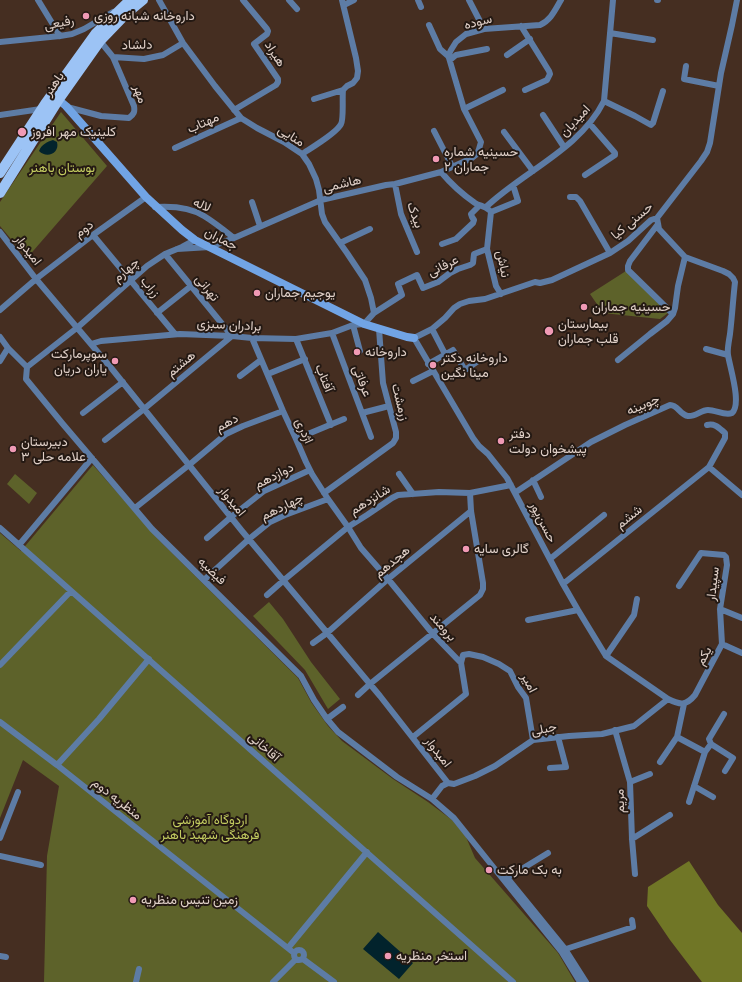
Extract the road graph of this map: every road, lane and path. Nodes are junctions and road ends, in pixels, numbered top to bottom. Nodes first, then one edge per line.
1 (38, 0) edge
2 (130, 0) edge
3 (143, 0) edge
4 (159, 0) edge
5 (243, 0) edge
6 (289, 0) edge
7 (354, 0) edge
8 (418, 0) edge
9 (469, 0) edge
10 (561, 0) edge
11 (613, 0) edge
12 (737, 0) edge
13 (343, 3) edge
14 (421, 7) dead end
15 (297, 9) dead end
16 (118, 10) junction
17 (429, 25) dead end
18 (521, 26) junction
19 (484, 29) junction
20 (610, 33) junction
21 (60, 36) junction
22 (530, 39) junction
23 (653, 40) dead end
24 (100, 41) junction
25 (0, 42) edge
26 (183, 43) junction
27 (487, 48) dead end
28 (506, 55) dead end
29 (113, 56) junction
30 (449, 58) junction
31 (686, 66) dead end
32 (719, 86) junction
33 (343, 90) junction
34 (503, 90) dead end
35 (525, 90) dead end
36 (663, 91) dead end
37 (314, 99) dead end
38 (59, 100) junction
39 (604, 101) junction
40 (41, 109) junction
41 (464, 109) junction
42 (234, 110) junction
43 (0, 115) edge
44 (543, 115) dead end
45 (241, 118) junction
46 (590, 124) junction
47 (434, 131) dead end
48 (504, 132) dead end
49 (564, 147) junction
50 (175, 148) dead end
51 (302, 154) junction
52 (452, 166) junction
53 (533, 171) junction
54 (0, 172) edge
55 (442, 172) junction
56 (585, 175) dead end
57 (395, 184) junction
58 (513, 185) junction
59 (0, 193) edge
60 (146, 197) junction
61 (570, 197) dead end
62 (321, 200) junction
63 (252, 202) dead end
64 (479, 206) junction
65 (155, 207) junction
66 (486, 207) junction
67 (491, 212) junction
68 (658, 221) junction
69 (260, 226) junction
70 (370, 229) dead end
71 (0, 232) edge
72 (93, 236) junction
73 (234, 238) junction
74 (195, 240) junction
75 (340, 244) junction
76 (442, 244) dead end
77 (210, 247) junction
78 (177, 249) junction
79 (487, 249) junction
80 (417, 252) dead end
81 (610, 253) junction
82 (165, 254) junction
83 (685, 257) junction
84 (36, 279) junction
85 (131, 280) junction
86 (191, 286) junction
87 (501, 294) junction
88 (0, 310) edge
89 (157, 313) junction
90 (374, 313) junction
91 (673, 314) junction
92 (364, 324) junction
93 (353, 325) junction
94 (78, 327) junction
95 (379, 328) junction
96 (432, 329) junction
97 (332, 332) junction
98 (174, 334) junction
99 (232, 336) junction
100 (0, 337) edge
101 (252, 338) junction
102 (414, 338) junction
103 (296, 339) junction
104 (91, 344) junction
105 (8, 348) junction
106 (706, 349) dead end
107 (360, 351) dead end
108 (446, 354) junction
109 (728, 355) junction
110 (305, 359) junction
111 (261, 360) junction
112 (618, 360) dead end
113 (0, 361) edge
114 (478, 362) dead end
115 (428, 364) junction
116 (27, 368) junction
117 (433, 371) junction
118 (268, 374) junction
119 (240, 376) dead end
120 (413, 381) dead end
121 (123, 382) junction
122 (389, 406) junction
123 (144, 409) junction
124 (283, 411) junction
125 (83, 413) dead end
126 (362, 413) junction
127 (344, 419) dead end
128 (331, 425) junction
129 (707, 425) dead end
130 (371, 437) dead end
131 (296, 439) junction
132 (105, 440) dead end
133 (92, 458) junction
134 (189, 465) junction
135 (709, 467) junction
136 (310, 470) junction
137 (399, 474) dead end
138 (534, 480) junction
139 (511, 485) junction
140 (516, 492) junction
141 (413, 494) junction
142 (470, 494) junction
143 (742, 495) edge
144 (326, 496) junction
145 (541, 497) dead end
146 (135, 508) junction
147 (472, 511) junction
148 (604, 515) dead end
149 (231, 517) junction
150 (348, 527) junction
151 (0, 528) edge
152 (207, 538) dead end
153 (249, 538) junction
154 (19, 545) junction
155 (550, 559) junction
156 (388, 579) junction
157 (204, 580) junction
158 (284, 580) junction
159 (563, 584) junction
160 (679, 586) dead end
161 (71, 591) junction
162 (267, 595) dead end
163 (637, 599) dead end
164 (720, 609) junction
165 (578, 610) junction
166 (742, 618) edge
167 (528, 620) dead end
168 (327, 633) junction
169 (433, 634) junction
170 (313, 643) dead end
171 (722, 644) junction
172 (742, 653) edge
173 (606, 656) junction
174 (149, 659) junction
175 (461, 663) junction
176 (0, 665) edge
177 (370, 684) junction
178 (358, 695) dead end
179 (668, 699) junction
180 (684, 704) junction
181 (343, 707) dead end
182 (724, 714) dead end
183 (327, 719) junction
184 (0, 722) edge
185 (615, 730) junction
186 (413, 737) junction
187 (558, 737) junction
188 (677, 737) junction
189 (533, 740) junction
190 (711, 744) junction
191 (705, 752) junction
192 (660, 762) dead end
193 (57, 766) junction
194 (550, 768) dead end
195 (725, 771) dead end
196 (650, 774) dead end
197 (630, 782) junction
198 (445, 785) junction
199 (694, 786) junction
200 (18, 792) dead end
201 (433, 797) junction
202 (713, 797) dead end
203 (689, 802) dead end
204 (670, 815) dead end
205 (456, 816) junction
206 (0, 838) edge
207 (632, 839) junction
208 (367, 852) junction
209 (548, 853) dead end
210 (0, 856) edge
211 (42, 865) dead end
212 (635, 874) dead end
213 (507, 878) junction
214 (632, 920) dead end
215 (288, 948) junction
216 (563, 950) junction
217 (295, 956) junction
218 (139, 969) dead end
219 (136, 982) edge
220 (272, 982) edge
221 (334, 982) edge
222 (513, 982) edge
223 (580, 982) edge
224 (586, 982) edge

1 - 21 street
2 - 16 main road, باهنر
3 - 24 main road, باهنر
4 - 26 street, منایی
5 - 42 street, هیراد
6 - 15 street
7 - 13 street
8 - 14 street
9 - 19 street
10 - 18 street, سوده
11 - 20 street, امیدیان
12 - 32 street, حسنی کیا
13 - 33 street
16 - 21 street, رفیعی
16 - 38 main road, باهنر
17 - 30 street
18 - 19 street, سوده
18 - 22 street
19 - 30 street, سوده
20 - 23 street
20 - 39 street, امیدیان
21 - 25 street, رفیعی
22 - 28 street
22 - 35 street
24 - 29 street, مهر
24 - 38 main road, باهنر
26 - 29 street, دلشاد
26 - 42 street, منایی
27 - 30 street
29 - 38 street, مهر
30 - 41 street
31 - 32 street
32 - 68 street, حسنی کیا
33 - 37 street
33 - 51 street
34 - 41 street
36 - 39 street
38 - 40 main road, باهنر
38 - 59 main road, باهنر
38 - 60 main road, جماران
39 - 46 street, امیدیان
40 - 43 street
40 - 54 main road, باهنر
41 - 52 street, هاشمی
42 - 45 street, منایی
44 - 49 street
45 - 50 street, مهتاب
45 - 51 street, منایی
46 - 49 street, امیدیان
46 - 56 street
47 - 52 street
48 - 53 street
49 - 53 street, امیدیان
51 - 62 street, منایی
52 - 55 street, هاشمی
53 - 58 street, امیدیان
55 - 57 street, هاشمی
55 - 64 street
57 - 62 street, هاشمی
57 - 80 street, بیدک
58 - 66 street, امیدیان
58 - 67 street
60 - 65 main road, جماران
60 - 72 street, دوم
61 - 81 street
62 - 69 street, هاشمی
62 - 75 street, منایی
63 - 69 street
64 - 66 street
64 - 76 street
65 - 73 street, لاله
65 - 74 main road, جماران
66 - 67 street
67 - 79 street, نیاش
68 - 81 street, حسنی کیا
68 - 83 street, چوبینه
68 - 91 street
69 - 73 street, هاشمی
70 - 75 street
71 - 84 street, امیدوار
72 - 84 street, دوم
72 - 85 street, زراب
73 - 77 street, هاشمی
74 - 77 main road, جماران
74 - 78 street, چهارم
75 - 90 street, منایی
77 - 78 street, هاشمی
77 - 92 main road, جماران
78 - 82 street, چهارم
79 - 87 street, نیاش
79 - 90 street, عرفانی
81 - 87 street, حسنی کیا
82 - 85 street, چهارم
82 - 86 street, تهرانی
83 - 91 street
83 - 109 street, چوبینه
84 - 88 street, دوم
84 - 94 street, امیدوار
85 - 89 street, زراب
85 - 94 street, چهارم
86 - 89 street
86 - 99 street, تهرانی
87 - 96 street, حسنی کیا
89 - 98 street, زراب
90 - 92 street, عرفانی
91 - 112 street
92 - 93 street, برادران سبزی
92 - 95 main road, جماران
93 - 97 street, برادران سبزی
93 - 107 street
94 - 104 street, امیدوار
94 - 116 street, چهارم
95 - 102 main road, جماران
95 - 122 street, زرمشت
96 - 102 street, حسنی کیا
96 - 108 street
97 - 103 street, برادران سبزی
97 - 126 street, عرفاتی
98 - 99 street, برادران سبزی
98 - 104 street, برادران سبزی
99 - 101 street, برادران سبزی
99 - 123 street, هشتم
100 - 105 street, فیضیه
101 - 103 street, برادران سبزی
101 - 111 street, اژدری
102 - 115 street, حسن‌پور
103 - 110 street, آفتاب
104 - 121 street, امیدوار
105 - 113 street
105 - 116 street, فیضیه
106 - 109 street
108 - 114 street
108 - 115 street
109 - 138 street, چوبینه
110 - 118 street
110 - 128 street, آفتاب
111 - 118 street, اژدری
111 - 119 street
115 - 117 street, حسن‌پور
116 - 133 street, فیضیه
117 - 120 street
117 - 139 street, حسن‌پور
118 - 124 street, اژدری
121 - 123 street, امیدوار
121 - 125 street
122 - 126 street
122 - 144 street, زرمشت
123 - 132 street, هشتم
123 - 134 street, امیدوار
124 - 131 street, اژدری
124 - 134 street, دهم
126 - 130 street, عرفاتی
127 - 128 street
128 - 131 street
129 - 135 street
131 - 136 street, اژدری
133 - 146 street, فیضیه
133 - 154 street
134 - 146 street, دهم
134 - 149 street, امیدوار
135 - 143 street
135 - 159 street, ششم
136 - 144 street, اژدری
136 - 149 street, دوازدهم
137 - 141 street
138 - 140 street, چوبینه
138 - 145 street
139 - 140 street, حسن‌پور
139 - 142 street, شانزدهم
140 - 155 street, حسن‌پور
141 - 142 street, شانزدهم
141 - 150 street, شانزدهم
142 - 147 street
144 - 150 street, اژدری
144 - 153 street, چهاردهم
146 - 157 street, فیضیه
147 - 156 street, هجدهم
147 - 169 street
148 - 155 street
149 - 152 street, دوازدهم
149 - 153 street, امیدوار
150 - 156 street, برومند
150 - 158 street, شانزدهم
151 - 154 street, آقاخانی
153 - 157 street, چهاردهم
153 - 158 street, امیدوار
154 - 161 street, آقاخانی
155 - 159 street, حسن‌پور
156 - 168 street, هجدهم
156 - 169 street, برومند
157 - 183 street, فیضیه
158 - 162 street, شانزدهم
158 - 168 street, امیدوار
159 - 165 street, حسن‌پور
160 - 164 street, سپیدار
161 - 174 street, آقاخانی
161 - 176 street
163 - 173 street
164 - 166 street, سپیدار
164 - 171 street, یکم
165 - 167 street
165 - 173 street, حسن‌پور
168 - 170 street, هجدهم
168 - 177 street, امیدوار
169 - 175 street, برومند
169 - 177 street
171 - 172 street
171 - 180 street, یکم
173 - 179 street, حسن‌پور
174 - 193 street
174 - 208 street, آقاخانی
175 - 186 street
175 - 189 street, امیر
177 - 178 street
177 - 186 street, امیدوار
179 - 180 street
179 - 185 street, جبلی
180 - 188 street
181 - 183 street
182 - 190 street
183 - 201 street, فیضیه
184 - 193 street, منظریه دوم
185 - 187 street, جبلی
185 - 197 street, مریم
186 - 198 street, امیدوار
187 - 189 street, جبلی
187 - 194 street
188 - 191 street
188 - 192 street
189 - 198 street, جبلی
190 - 191 street
190 - 195 street
191 - 199 street
193 - 215 street, منظریه دوم
196 - 197 street
197 - 207 street, مریم
198 - 201 street
199 - 202 street
199 - 203 street
200 - 206 street
201 - 205 street
204 - 207 street
205 - 213 street
205 - 216 street
207 - 212 street, مریم
208 - 215 street
208 - 222 street, آقاخانی
209 - 213 street
210 - 211 street
213 - 216 street
214 - 216 street
215 - 217 street, منظریه دوم
216 - 223 street
216 - 224 street
217 - 220 street
217 - 221 street
218 - 219 street

